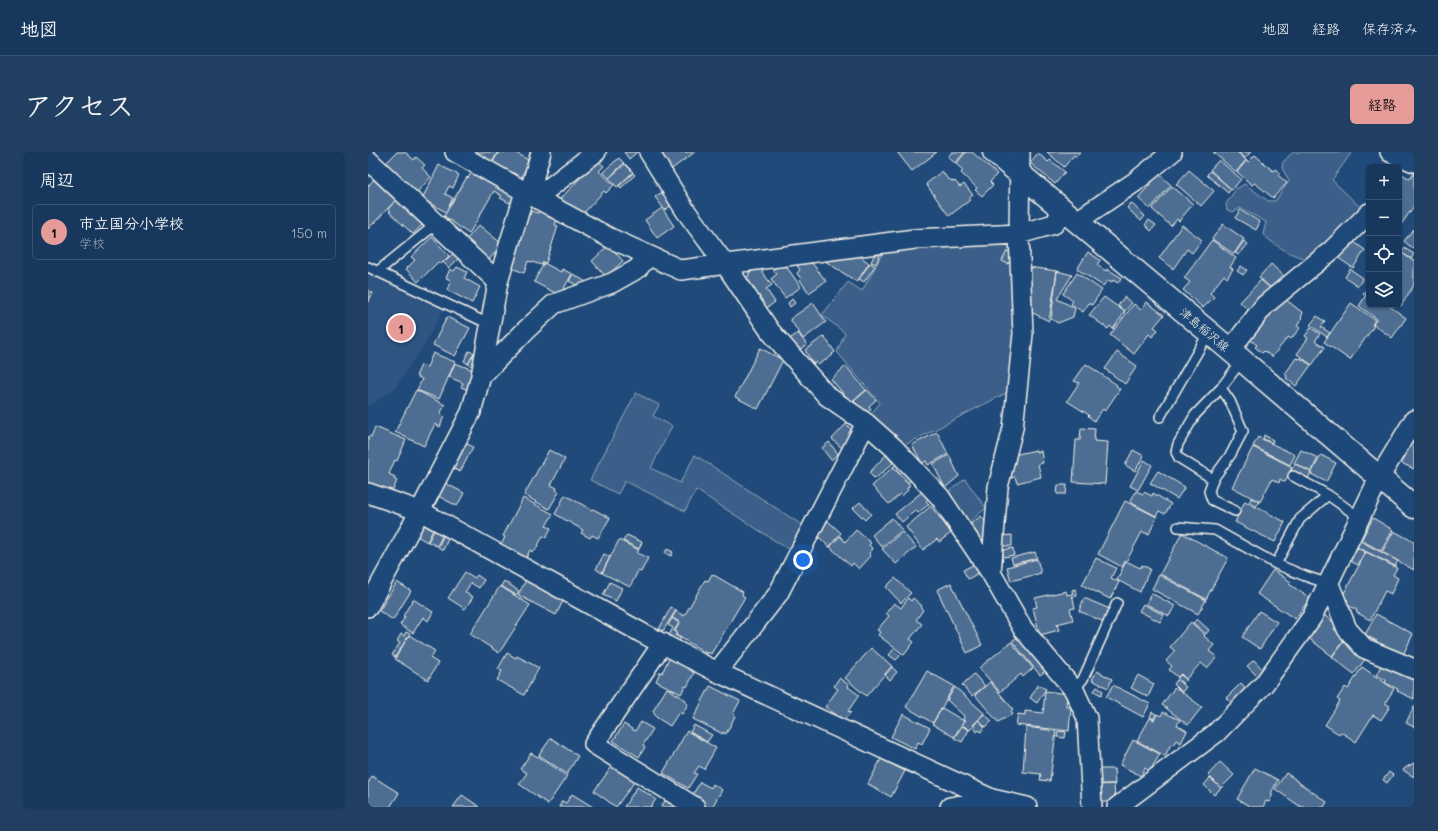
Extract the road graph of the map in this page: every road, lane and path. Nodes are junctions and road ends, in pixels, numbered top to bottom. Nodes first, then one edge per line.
1 (455, 152) edge
2 (541, 152) edge
3 (596, 152) edge
4 (649, 152) edge
5 (994, 152) edge
6 (1172, 152) edge
7 (1390, 152) edge
8 (368, 160) edge
9 (1020, 163) edge
10 (1407, 164) edge
11 (530, 195) junction
12 (1071, 215) junction
13 (1366, 216) edge
14 (436, 224) junction
15 (1019, 234) junction
16 (649, 256) junction
17 (725, 264) junction
18 (368, 267) edge
19 (377, 272) junction
20 (498, 282) junction
21 (491, 326) junction
22 (1209, 332) junction
23 (1236, 355) junction
24 (481, 376) junction
25 (1221, 388) junction
26 (1160, 417) dead end
27 (1414, 420) edge
28 (866, 423) junction
29 (1293, 476) dead end
30 (1379, 478) junction
31 (1213, 479) junction
32 (368, 493) edge
33 (1328, 495) junction
34 (1414, 507) edge
35 (420, 511) junction
36 (1235, 511) dead end
37 (1360, 518) junction
38 (1178, 527) dead end
39 (1276, 564) junction
40 (991, 573) junction
41 (1329, 584) junction
42 (1117, 603) dead end
43 (368, 607) edge
44 (663, 644) junction
45 (1414, 669) edge
46 (717, 672) junction
47 (1074, 690) junction
48 (992, 799) junction
49 (695, 807) edge
50 (950, 807) edge
51 (1027, 807) edge
52 (1092, 807) edge
53 (1117, 807) edge

1 - 11 street
2 - 11 street
3 - 11 street
4 - 17 street
5 - 9 main road, 津島稲沢線
6 - 12 street
7 - 10 street
8 - 14 street
9 - 12 main road, 津島稲沢線
9 - 15 street
11 - 16 street
11 - 20 street
12 - 15 street
12 - 22 main road, 津島稲沢線
13 - 23 street
14 - 19 lane
14 - 20 street
15 - 17 street
15 - 40 street
16 - 17 street
16 - 24 street
17 - 28 street
18 - 19 lane
19 - 21 lane
20 - 21 street
21 - 24 street
22 - 23 main road, 津島稲沢線
22 - 26 lane
23 - 25 lane
23 - 30 main road, 津島稲沢線
24 - 35 street
25 - 31 lane
25 - 31 lane
27 - 30 street
28 - 40 street
28 - 46 street
29 - 33 lane
30 - 34 main road, 津島稲沢線
30 - 37 street
31 - 36 lane
32 - 35 street
33 - 37 lane
33 - 39 lane
35 - 43 street
35 - 44 street
37 - 41 street
38 - 39 lane
39 - 41 lane
40 - 47 street
41 - 45 street
41 - 53 street
42 - 47 lane
44 - 46 street
44 - 49 street
46 - 48 street
47 - 52 street
48 - 50 street
48 - 51 street

